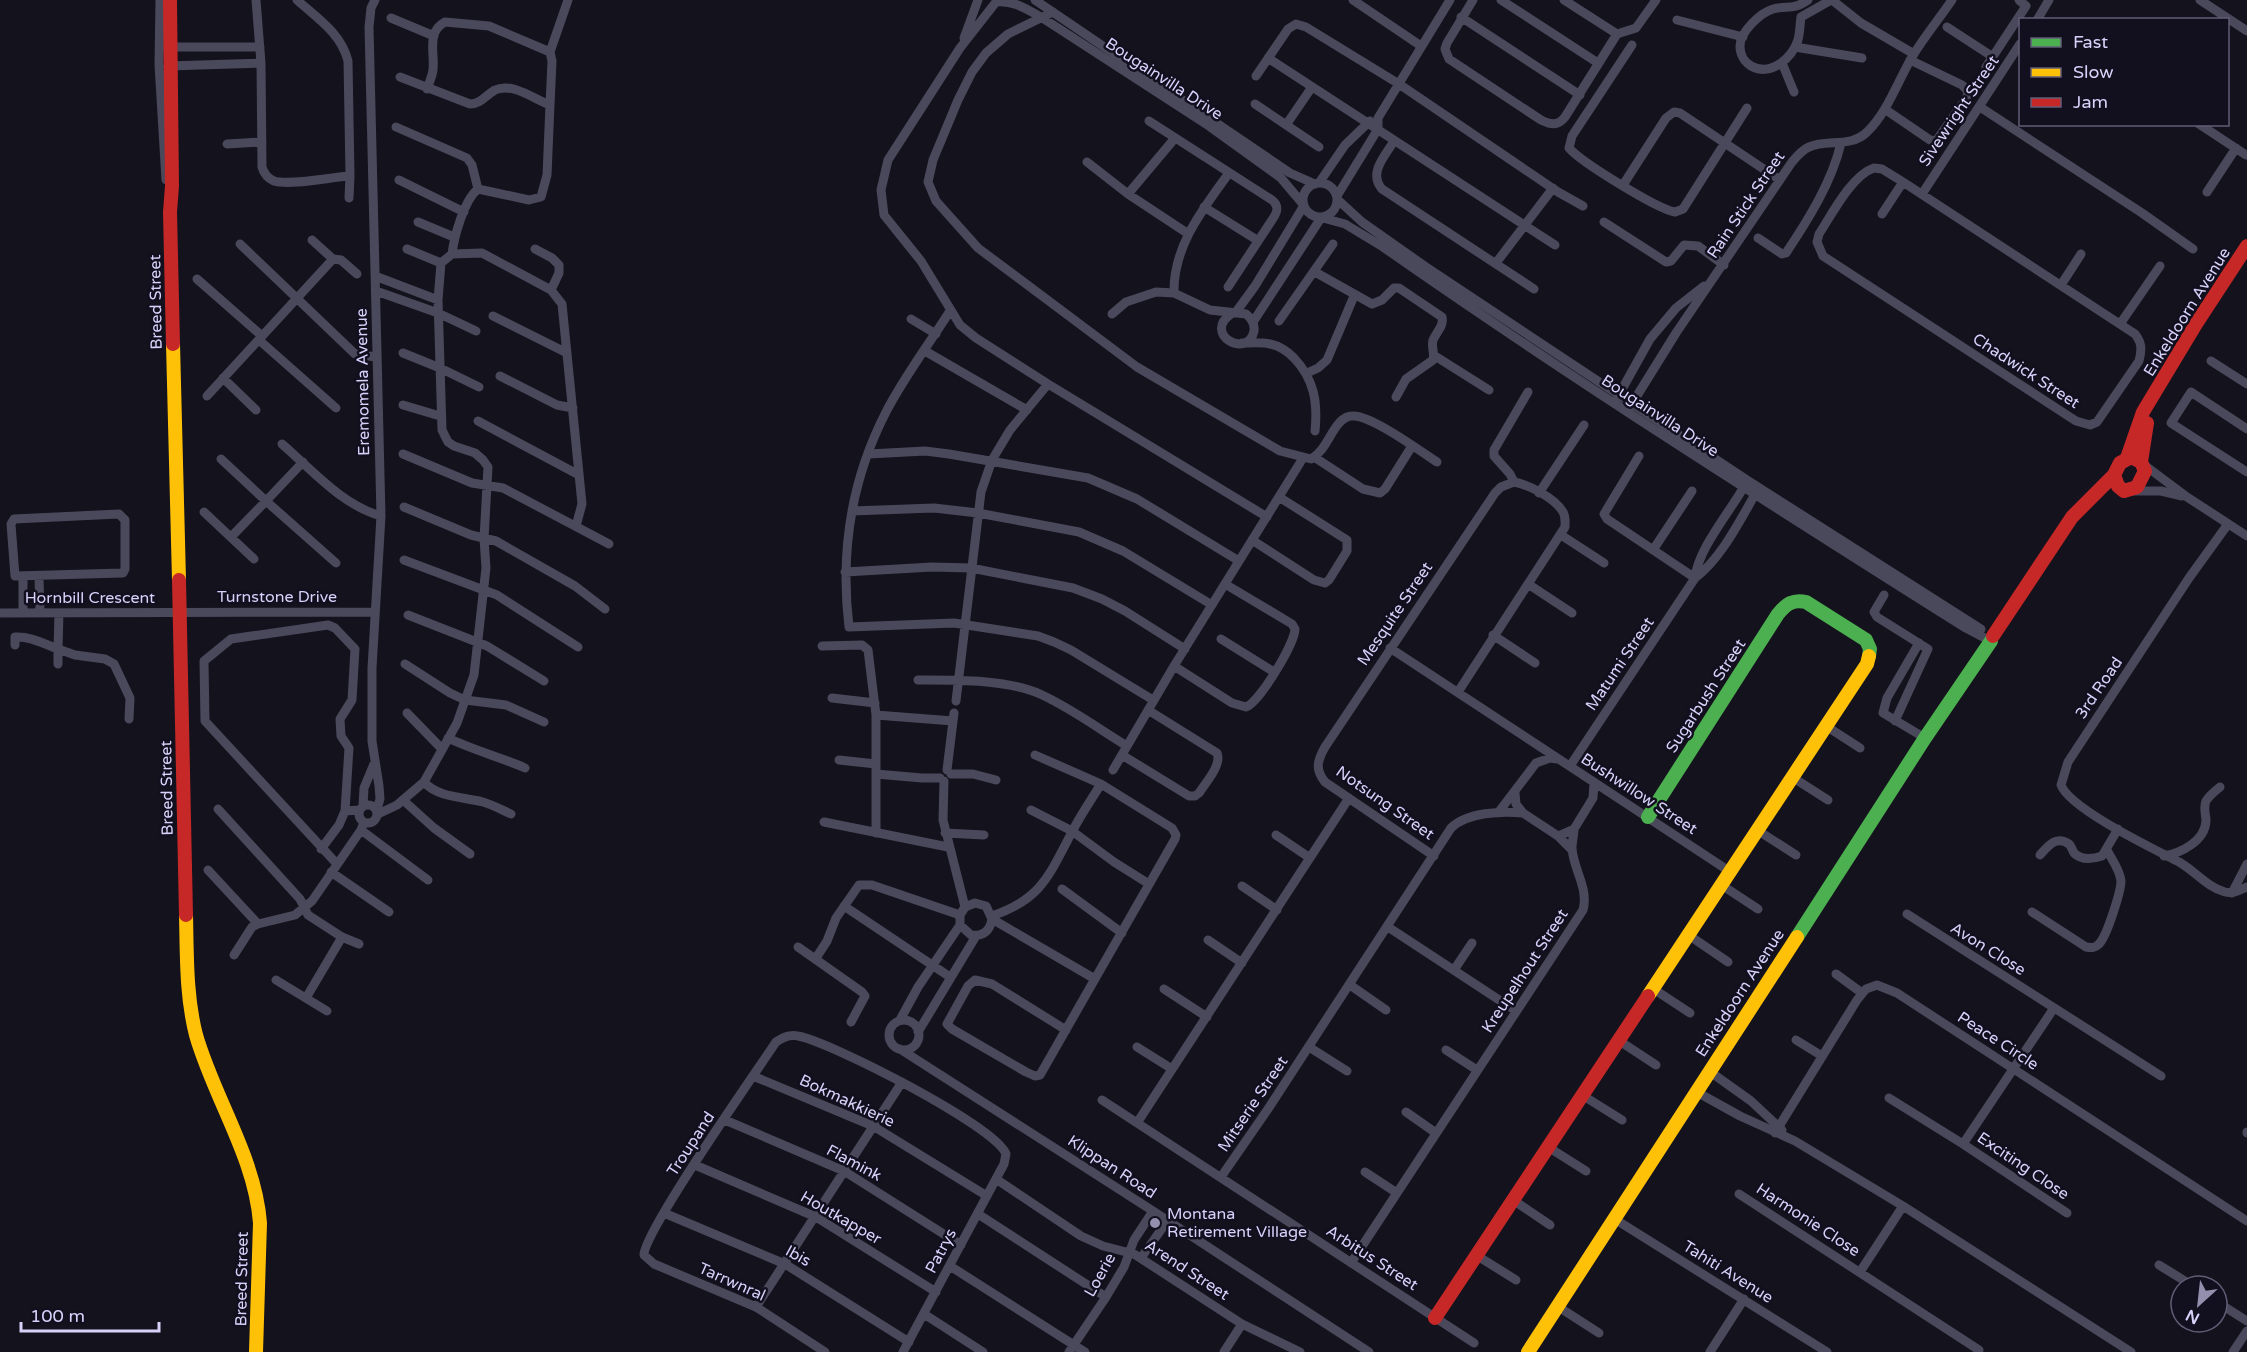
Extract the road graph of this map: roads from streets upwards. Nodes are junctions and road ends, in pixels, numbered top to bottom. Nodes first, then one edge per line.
1 (160, 0) edge
2 (170, 0) edge
3 (256, 0) edge
4 (297, 0) edge
5 (375, 0) edge
6 (568, 0) edge
7 (978, 0) edge
8 (1035, 0) edge
9 (1353, 0) edge
10 (1473, 0) edge
11 (1501, 0) edge
12 (1564, 0) edge
13 (1656, 0) edge
14 (1808, 0) edge
15 (1831, 0) edge
16 (1952, 0) edge
17 (2019, 0) edge
18 (2049, 0) edge
19 (2200, 0) edge
20 (994, 1) edge
21 (1446, 1) edge
22 (1817, 3) edge
23 (1770, 5) edge
24 (1053, 12) junction
25 (1041, 17) junction
26 (1461, 17) junction
27 (391, 18) dead end
28 (2038, 18) edge
29 (2227, 18) edge
30 (2229, 19) edge
31 (1677, 20) dead end
32 (1947, 27) dead end
33 (2247, 31) edge
34 (1617, 34) junction
35 (434, 36) junction
36 (1743, 37) junction
37 (1632, 45) dead end
38 (1421, 46) junction
39 (2019, 46) edge
40 (165, 47) junction
41 (260, 47) junction
42 (1795, 47) junction
43 (960, 48) junction
44 (550, 51) junction
45 (1912, 57) junction
46 (1992, 57) junction
47 (1268, 58) junction
48 (1862, 58) dead end
49 (261, 63) junction
50 (1598, 63) junction
51 (1782, 63) junction
52 (165, 66) junction
53 (1986, 67) dead end
54 (1256, 76) dead end
55 (400, 77) dead end
56 (1399, 84) junction
57 (1312, 87) junction
58 (427, 89) junction
59 (1794, 92) dead end
60 (1580, 95) junction
61 (1255, 104) dead end
62 (550, 105) junction
63 (1980, 107) junction
64 (1747, 108) dead end
65 (1889, 112) dead end
66 (1378, 118) junction
67 (1149, 121) dead end
68 (1367, 122) junction
69 (1286, 125) junction
70 (2202, 126) edge
71 (396, 127) dead end
72 (1378, 129) junction
73 (1175, 138) junction
74 (1394, 141) junction
75 (262, 142) junction
76 (1724, 142) junction
77 (1841, 143) junction
78 (227, 144) dead end
79 (1319, 147) dead end
80 (2236, 148) junction
81 (2246, 155) edge
82 (1088, 162) dead end
83 (1229, 173) junction
84 (350, 176) junction
85 (399, 180) dead end
86 (1780, 180) junction
87 (1903, 182) junction
88 (1317, 183) junction
89 (1623, 185) junction
90 (1553, 188) junction
91 (477, 189) junction
92 (2207, 192) dead end
93 (1128, 194) junction
94 (1922, 194) junction
95 (349, 198) dead end
96 (1337, 198) junction
97 (1303, 205) junction
98 (1583, 206) dead end
99 (1204, 207) junction
100 (464, 212) junction
101 (1882, 214) dead end
102 (1322, 218) junction
103 (418, 222) dead end
104 (1604, 222) dead end
105 (1524, 225) junction
106 (1188, 233) junction
107 (454, 237) junction
108 (1758, 238) dead end
109 (312, 240) dead end
110 (1257, 240) junction
111 (240, 244) dead end
112 (1333, 244) dead end
113 (1555, 244) dead end
114 (2247, 246) edge
115 (407, 249) dead end
116 (535, 249) dead end
117 (2193, 249) dead end
118 (452, 254) junction
119 (2080, 254) dead end
120 (333, 259) junction
121 (441, 263) junction
122 (1496, 263) junction
123 (1724, 264) junction
124 (2160, 266) dead end
125 (1315, 272) junction
126 (357, 274) dead end
127 (375, 276) junction
128 (197, 279) dead end
129 (1709, 284) junction
130 (2061, 285) junction
131 (1228, 287) dead end
132 (1534, 289) dead end
133 (551, 290) junction
134 (376, 291) junction
135 (1174, 293) junction
136 (1354, 296) junction
137 (298, 297) junction
138 (438, 300) junction
139 (1210, 310) junction
140 (950, 311) junction
141 (438, 313) junction
142 (1233, 313) junction
143 (1112, 314) dead end
144 (493, 316) dead end
145 (911, 319) dead end
146 (1278, 321) dead end
147 (1253, 324) junction
148 (2120, 324) junction
149 (1222, 330) junction
150 (476, 331) dead end
151 (936, 334) junction
152 (260, 338) junction
153 (1242, 344) junction
154 (1269, 344) junction
155 (925, 351) junction
156 (403, 353) dead end
157 (567, 353) junction
158 (1435, 356) junction
159 (376, 357) junction
160 (2211, 361) dead end
161 (440, 368) junction
162 (1307, 373) junction
163 (500, 376) dead end
164 (222, 378) junction
165 (1048, 384) junction
166 (2247, 384) edge
167 (480, 387) dead end
168 (1489, 390) dead end
169 (1528, 392) dead end
170 (2155, 394) junction
171 (207, 396) dead end
172 (1396, 398) dead end
173 (1616, 400) junction
174 (404, 405) dead end
175 (336, 408) dead end
176 (573, 408) junction
177 (1629, 408) junction
178 (256, 410) dead end
179 (1027, 410) junction
180 (440, 416) junction
181 (478, 421) dead end
182 (1584, 425) dead end
183 (2247, 429) edge
184 (1315, 431) dead end
185 (282, 444) dead end
186 (1412, 446) junction
187 (403, 454) dead end
188 (869, 454) junction
189 (1638, 456) dead end
190 (1314, 457) junction
191 (1303, 458) junction
192 (2127, 458) junction
193 (220, 459) dead end
194 (992, 460) junction
195 (303, 462) junction
196 (1437, 462) dead end
197 (2142, 463) junction
198 (2247, 472) edge
199 (579, 475) junction
200 (2114, 475) junction
201 (1514, 482) junction
202 (1745, 484) junction
203 (487, 487) junction
204 (2124, 490) junction
205 (1692, 491) dead end
206 (1757, 491) junction
207 (1539, 493) junction
208 (2092, 496) junction
209 (1279, 497) junction
210 (2187, 497) junction
211 (266, 501) junction
212 (404, 507) dead end
213 (852, 511) junction
214 (204, 512) dead end
215 (978, 513) junction
216 (381, 516) junction
217 (1266, 517) junction
218 (2228, 524) junction
219 (576, 526) junction
220 (1562, 535) junction
221 (2247, 536) edge
222 (231, 537) junction
223 (484, 538) junction
224 (1252, 540) junction
225 (609, 544) dead end
226 (1653, 550) junction
227 (254, 559) dead end
228 (404, 560) dead end
229 (1239, 561) junction
230 (336, 563) dead end
231 (1604, 563) dead end
232 (971, 568) junction
233 (845, 572) junction
234 (23, 577) junction
235 (39, 577) junction
236 (1695, 578) junction
237 (1225, 584) junction
238 (1528, 584) junction
239 (484, 591) junction
240 (1884, 595) dead end
241 (1212, 605) junction
242 (605, 609) dead end
243 (180, 612) junction
244 (375, 612) junction
245 (0, 613) edge
246 (23, 613) junction
247 (40, 613) junction
248 (58, 613) junction
249 (1572, 613) dead end
250 (408, 615) dead end
251 (965, 624) junction
252 (1990, 634) junction
253 (1493, 635) junction
254 (1221, 639) dead end
255 (478, 643) junction
256 (1919, 643) junction
257 (15, 645) dead end
258 (822, 646) dead end
259 (578, 647) dead end
260 (1390, 648) junction
261 (58, 649) junction
262 (1185, 649) junction
263 (1535, 663) dead end
264 (58, 664) dead end
265 (405, 664) dead end
266 (1174, 666) junction
267 (1274, 672) junction
268 (918, 680) dead end
269 (958, 680) junction
270 (544, 681) dead end
271 (1458, 692) junction
272 (832, 698) dead end
273 (465, 700) junction
274 (1153, 700) junction
275 (956, 702) dead end
276 (875, 703) junction
277 (1148, 710) junction
278 (407, 713) dead end
279 (876, 715) junction
280 (129, 719) dead end
281 (544, 722) dead end
282 (1895, 722) junction
283 (1826, 726) junction
284 (448, 738) junction
285 (1925, 738) junction
286 (1532, 742) junction
287 (441, 748) junction
288 (1860, 748) dead end
289 (1124, 751) junction
290 (1035, 754) dead end
291 (839, 759) dead end
292 (1559, 759) junction
293 (374, 764) junction
294 (1533, 766) junction
295 (1570, 766) junction
296 (525, 768) dead end
297 (876, 769) junction
298 (1113, 770) dead end
299 (1319, 775) joint
300 (945, 776) junction
301 (1792, 777) junction
302 (996, 780) dead end
303 (424, 782) junction
304 (1101, 784) junction
305 (1594, 784) junction
306 (2220, 787) dead end
307 (1515, 793) junction
308 (1608, 793) junction
309 (1349, 798) junction
310 (403, 800) junction
311 (1828, 800) dead end
312 (1591, 803) junction
313 (361, 808) junction
314 (218, 809) dead end
315 (1031, 810) dead end
316 (345, 811) junction
317 (377, 811) junction
318 (1498, 813) junction
319 (1523, 813) junction
320 (511, 814) dead end
321 (1648, 817) junction
322 (824, 822) dead end
323 (363, 826) junction
324 (1574, 829) junction
325 (2118, 829) junction
326 (1757, 830) junction
327 (1072, 831) junction
328 (876, 833) junction
329 (945, 833) junction
330 (984, 835) dead end
331 (1276, 835) dead end
332 (1558, 836) junction
333 (948, 848) junction
334 (321, 849) junction
335 (1572, 850) junction
336 (2107, 850) junction
337 (470, 854) dead end
338 (1796, 855) dead end
339 (2040, 855) dead end
340 (1434, 856) junction
341 (2164, 856) junction
342 (1310, 858) junction
343 (2247, 864) edge
344 (334, 868) junction
345 (208, 870) dead end
346 (1729, 871) junction
347 (428, 880) dead end
348 (1149, 884) junction
349 (1720, 885) junction
350 (1242, 886) dead end
351 (2247, 887) edge
352 (1062, 889) dead end
353 (2232, 893) junction
354 (844, 906) junction
355 (305, 908) junction
356 (1758, 909) dead end
357 (1277, 910) junction
358 (389, 912) dead end
359 (2032, 912) dead end
360 (1907, 914) dead end
361 (962, 916) junction
362 (992, 917) junction
363 (258, 924) junction
364 (1388, 927) junction
365 (1122, 933) junction
366 (1688, 934) junction
367 (976, 936) junction
368 (342, 937) junction
369 (1208, 940) dead end
370 (359, 944) dead end
371 (1472, 944) dead end
372 (798, 947) dead end
373 (234, 955) dead end
374 (816, 958) junction
375 (1728, 962) dead end
376 (1242, 963) junction
377 (932, 966) junction
378 (1454, 970) junction
379 (1836, 974) dead end
380 (950, 977) junction
381 (1095, 979) junction
382 (276, 980) dead end
383 (1350, 985) junction
384 (1652, 988) junction
385 (1164, 989) dead end
386 (1862, 993) junction
387 (306, 998) junction
388 (2054, 1008) junction
389 (1386, 1010) dead end
390 (327, 1011) dead end
391 (1516, 1011) junction
392 (1690, 1013) dead end
393 (1207, 1017) junction
394 (900, 1020) junction
395 (851, 1022) dead end
396 (1066, 1030) junction
397 (918, 1032) junction
398 (1618, 1040) junction
399 (1796, 1040) dead end
400 (914, 1046) junction
401 (1137, 1047) dead end
402 (1309, 1047) junction
403 (900, 1049) junction
404 (1446, 1050) dead end
405 (1822, 1056) junction
406 (1656, 1065) dead end
407 (929, 1067) junction
408 (2012, 1068) junction
409 (1172, 1070) junction
410 (1478, 1070) junction
411 (1347, 1071) dead end
412 (1709, 1071) junction
413 (753, 1076) junction
414 (2161, 1076) dead end
415 (902, 1082) junction
416 (1695, 1091) junction
417 (1582, 1095) junction
418 (1889, 1098) dead end
419 (1102, 1100) dead end
420 (1406, 1112) dead end
421 (725, 1120) junction
422 (1622, 1120) dead end
423 (1137, 1123) junction
424 (873, 1126) junction
425 (1777, 1130) junction
426 (1436, 1133) junction
427 (1963, 1144) junction
428 (1548, 1147) junction
429 (695, 1165) junction
430 (844, 1171) junction
431 (1586, 1171) dead end
432 (1365, 1172) dead end
433 (1221, 1177) junction
434 (996, 1179) junction
435 (1397, 1193) junction
436 (1739, 1194) dead end
437 (987, 1196) junction
438 (1512, 1200) junction
439 (1903, 1206) junction
440 (1154, 1211) junction
441 (664, 1212) junction
442 (2067, 1213) dead end
443 (978, 1214) junction
444 (816, 1217) junction
445 (1613, 1218) junction
446 (1168, 1220) junction
447 (2247, 1221) edge
448 (1550, 1225) dead end
449 (962, 1245) junction
450 (1130, 1252) junction
451 (1476, 1255) junction
452 (1141, 1258) junction
453 (1352, 1263) junction
454 (654, 1264) joint
455 (785, 1264) junction
456 (2159, 1264) dead end
457 (950, 1266) junction
458 (1860, 1272) junction
459 (2174, 1274) edge
460 (1516, 1280) dead end
461 (936, 1292) junction
462 (1106, 1297) junction
463 (1744, 1299) junction
464 (1557, 1306) junction
465 (756, 1307) junction
466 (2229, 1310) edge
467 (924, 1314) junction
468 (1435, 1318) junction
469 (2247, 1321) edge
470 (1242, 1324) junction
471 (2247, 1331) edge
472 (1599, 1333) dead end
473 (909, 1342) junction
474 (1474, 1343) dead end
475 (1072, 1348) edge
476 (1979, 1350) dead end
477 (256, 1352) edge
478 (825, 1352) edge
479 (903, 1352) edge
480 (983, 1352) edge
481 (1085, 1352) edge
482 (1224, 1352) edge
483 (1300, 1352) edge
484 (1369, 1352) edge
485 (1528, 1352) edge
486 (1710, 1352) edge
487 (1827, 1352) edge
488 (2131, 1352) edge
489 (2233, 1352) edge

1 - 40 street, Breed Street
2 - 40 street, Breed Street
3 - 41 street
4 - 84 street
5 - 127 street, Eremomela Avenue
6 - 44 street
7 - 43 street
8 - 24 street, Bougainvilla Drive
9 - 38 street
10 - 26 street
11 - 50 street
12 - 34 street
13 - 34 street
14 - 23 street
15 - 22 street
15 - 45 street
16 - 45 street, Rain Stick Street
17 - 46 street
18 - 28 street
19 - 29 street
20 - 25 street, Bougainvilla Drive
20 - 43 street
21 - 38 street
22 - 42 street
23 - 36 street
24 - 25 street
24 - 88 street, Bougainvilla Drive
25 - 97 street, Bougainvilla Drive
25 - 191 street
26 - 60 street
26 - 60 street
27 - 35 street
30 - 33 street
31 - 36 street
32 - 46 street
34 - 50 street
35 - 44 street
35 - 58 street
36 - 51 street
37 - 89 street
38 - 56 street
39 - 63 street, Sivewright Street
40 - 41 street
40 - 52 street, Breed Street
41 - 49 street
42 - 48 street
42 - 51 street
43 - 140 street
44 - 62 street
45 - 65 street
45 - 77 street, Rain Stick Street
46 - 53 street
47 - 54 street
47 - 56 street
47 - 57 street
49 - 52 street
49 - 75 street
50 - 60 street
51 - 59 street
52 - 243 street, Breed Street
55 - 58 street
56 - 66 street
56 - 90 street
57 - 68 street
57 - 69 street
58 - 62 street
61 - 69 street
62 - 91 street
63 - 94 street, Sivewright Street
63 - 117 street
64 - 76 street
66 - 68 street
66 - 72 street
67 - 73 street
68 - 72 street
68 - 88 street
69 - 79 street
70 - 80 street
71 - 91 street
72 - 74 street
72 - 96 street
73 - 83 street
73 - 93 street
74 - 105 street
74 - 122 street
75 - 78 street
75 - 84 street
76 - 86 street
76 - 89 street
76 - 89 street
77 - 86 street, Rain Stick Street
77 - 108 street
80 - 81 street
80 - 92 street
82 - 93 street
83 - 99 street
83 - 110 street
84 - 95 street
85 - 100 street
86 - 123 street, Rain Stick Street
87 - 94 street, Chadwick Street
87 - 101 street
87 - 148 street, Chadwick Street
88 - 96 street, Bougainvilla Drive
88 - 97 street
90 - 98 street
90 - 105 street
91 - 100 street
93 - 106 street
94 - 130 street, Chadwick Street
96 - 102 street
96 - 173 street, Bougainvilla Drive
97 - 102 street, Bougainvilla Drive
97 - 142 street
99 - 106 street
99 - 110 street
100 - 107 street
102 - 147 street
102 - 173 street, Bougainvilla Drive
103 - 107 street
104 - 123 street
105 - 113 street
105 - 122 street
106 - 135 street
107 - 118 street
109 - 120 street
110 - 131 street
111 - 137 street
112 - 125 street
114 - 170 street, Enkeldoorn Avenue
115 - 121 street
116 - 133 street
118 - 121 street
118 - 133 street
119 - 130 street
120 - 126 street
120 - 137 street
121 - 138 street
122 - 132 street
123 - 129 street, Rain Stick Street
124 - 148 street
125 - 136 street
125 - 146 street
127 - 134 street, Eremomela Avenue
127 - 138 street
128 - 152 street
129 - 173 street, Rain Stick Street
129 - 177 street, Rain Stick Street
130 - 148 street, Chadwick Street
133 - 157 street
134 - 141 street
134 - 159 street, Eremomela Avenue
135 - 139 street
135 - 143 street
136 - 158 street
136 - 162 street
137 - 152 street
137 - 159 street
138 - 141 street
139 - 142 street
139 - 149 street
140 - 151 street
140 - 165 street
141 - 150 street
141 - 161 street
142 - 147 street
142 - 149 street
144 - 157 street
145 - 151 street
147 - 153 street
147 - 154 street
149 - 153 street
151 - 155 street
152 - 164 street
152 - 175 street
153 - 154 street
154 - 162 street
155 - 179 street
155 - 188 street
156 - 161 street
157 - 176 street
158 - 168 street
158 - 172 street
159 - 216 street, Eremomela Avenue
160 - 166 street
161 - 167 street
161 - 180 street
162 - 184 street
163 - 176 street
164 - 171 street
164 - 178 street
165 - 179 street
165 - 217 street
169 - 201 street
170 - 192 street, Enkeldoorn Avenue
170 - 197 street, Enkeldoorn Avenue
173 - 177 street, Bougainvilla Drive
174 - 180 street
176 - 199 street
177 - 202 street, Bougainvilla Drive
179 - 194 street
180 - 203 street
181 - 199 street
182 - 207 street
183 - 198 street
185 - 195 street
186 - 190 street
186 - 190 street
186 - 196 street
187 - 203 street
188 - 194 street
188 - 213 street
189 - 226 street
190 - 191 street
191 - 209 street
192 - 197 street
192 - 200 street, Enkeldoorn Avenue
193 - 211 street
194 - 215 street
194 - 229 street
195 - 211 street
195 - 216 street
197 - 204 street, Enkeldoorn Avenue
197 - 210 street
199 - 219 street
200 - 204 street
200 - 208 street, Enkeldoorn Avenue
201 - 207 street
201 - 260 street, Mesquite Street
202 - 206 street, Bougainvilla Drive
202 - 236 street, Matumi Street
203 - 219 street
203 - 223 street
204 - 208 street
204 - 210 street
205 - 226 street
206 - 236 street, Matumi Street
206 - 252 street, Bougainvilla Drive
207 - 220 street
208 - 252 street, Enkeldoorn Avenue
209 - 217 street
209 - 224 street
210 - 218 street
211 - 222 street
211 - 230 street
212 - 223 street
213 - 215 street
213 - 233 street
214 - 222 street
215 - 232 street
215 - 241 street
216 - 244 street, Eremomela Avenue
217 - 224 street
218 - 221 street
218 - 325 street, 3rd Road
219 - 225 street
220 - 231 street
220 - 238 street
222 - 227 street
223 - 239 street
223 - 242 street
224 - 229 street
226 - 236 street
228 - 239 street
229 - 237 street
232 - 233 street
232 - 251 street
232 - 262 street
233 - 251 street
234 - 235 street
234 - 235 street
234 - 246 street
235 - 247 street
236 - 295 street, Matumi Street
237 - 241 street
237 - 267 street
238 - 249 street
238 - 253 street
239 - 255 street
239 - 259 street
240 - 256 street
241 - 262 street
243 - 244 street, Turnstone Drive
243 - 248 street, Hornbill Crescent
243 - 477 street, Breed Street
244 - 293 street, Eremomela Avenue
245 - 246 street, Hornbill Crescent
246 - 247 street, Hornbill Crescent
247 - 248 street, Hornbill Crescent
248 - 261 street
250 - 255 street
251 - 269 street
251 - 274 street
252 - 285 street, Enkeldoorn Avenue
253 - 263 street
253 - 271 street
254 - 267 street
255 - 270 street
255 - 273 street
256 - 282 street
256 - 282 street
257 - 261 street
258 - 276 street
260 - 271 street, Bushwillow Street
260 - 299 street, Mesquite Street
261 - 264 street
261 - 280 street
262 - 266 street
265 - 273 street
266 - 267 street
266 - 274 street
268 - 269 street
269 - 275 street
269 - 289 street
271 - 286 street, Bushwillow Street
272 - 276 street
273 - 281 street
273 - 284 street
274 - 277 street
276 - 279 street
277 - 289 street
277 - 289 street
278 - 287 street
279 - 297 street
279 - 300 street
282 - 285 street
283 - 288 street
283 - 301 street
283 - 321 street, Sugarbush Street
284 - 287 street
284 - 296 street
285 - 412 street, Enkeldoorn Avenue
286 - 292 street, Bushwillow Street
286 - 294 street
287 - 303 street
289 - 298 street
290 - 304 street
291 - 297 street
292 - 294 street
292 - 295 street, Bushwillow Street
293 - 313 street, Eremomela Avenue
293 - 317 street, Eremomela Avenue
294 - 307 street
295 - 305 street, Bushwillow Street
297 - 300 street
297 - 328 street
299 - 309 street, Notsung Street
300 - 302 street
300 - 329 street
301 - 311 street
301 - 326 street
303 - 310 street
303 - 320 street
304 - 327 street
304 - 348 street
305 - 308 street, Bushwillow Street
305 - 312 street
306 - 341 street
307 - 318 street
307 - 319 street
308 - 312 street
308 - 321 street, Bushwillow Street
309 - 340 street, Notsung Street
309 - 342 street
310 - 317 street
310 - 337 street
312 - 324 street
313 - 316 street
313 - 317 street
313 - 323 street
314 - 355 street
315 - 327 street
316 - 334 street
316 - 334 street
317 - 323 street
318 - 319 street
318 - 340 street
319 - 332 street
321 - 346 street, Bushwillow Street
322 - 328 street
323 - 344 street
323 - 347 street
324 - 332 street
324 - 335 street, Kreupelhout Street
325 - 336 street
325 - 341 street, 3rd Road
326 - 338 street
326 - 346 street
327 - 348 street
327 - 362 street
328 - 333 street
329 - 330 street
329 - 333 street
331 - 342 street
332 - 335 street, Kreupelhout Street
333 - 361 street
334 - 344 street
335 - 391 street, Kreupelhout Street
336 - 339 street
336 - 359 street
340 - 364 street, Mitserie Street
341 - 353 street, 3rd Road
342 - 357 street
343 - 353 street
344 - 355 street
344 - 358 street
345 - 363 street
346 - 349 street
348 - 365 street
349 - 356 street
349 - 366 street
350 - 357 street
351 - 353 street
352 - 365 street
354 - 361 street
354 - 374 street
354 - 377 street
355 - 363 street
355 - 368 street
357 - 376 street
360 - 388 street, Avon Close
361 - 362 street
361 - 367 street
361 - 377 street
362 - 367 street
362 - 381 street
363 - 373 street
364 - 378 street
364 - 383 street, Mitserie Street
365 - 381 street
366 - 375 street
366 - 384 street
367 - 380 street
368 - 370 street
368 - 387 street
369 - 376 street
371 - 378 street
372 - 374 street
374 - 395 street
376 - 393 street
377 - 380 street
377 - 394 street
378 - 391 street
379 - 386 street
380 - 397 street
381 - 396 street
382 - 387 street
383 - 389 street
383 - 402 street, Mitserie Street
384 - 392 street
384 - 398 street
385 - 393 street
386 - 405 street
386 - 408 street, Peace Circle
387 - 390 street
388 - 408 street
388 - 414 street, Avon Close
391 - 410 street, Kreupelhout Street
393 - 409 street
394 - 397 street
394 - 403 street
396 - 396 street
397 - 400 street
398 - 406 street
398 - 417 street
399 - 405 street
400 - 403 street
400 - 407 street, Klippan Road
401 - 409 street
402 - 411 street, Mitserie Street
402 - 433 street, Mitserie Street
403 - 407 street, Klippan Road
404 - 410 street
405 - 425 street
407 - 440 street, Klippan Road
408 - 427 street, Exciting Close
408 - 447 street, Peace Circle
409 - 423 street
410 - 426 street, Kreupelhout Street
412 - 416 street, Enkeldoorn Avenue
412 - 425 street
413 - 415 street, Troupand
413 - 421 street, Troupand
413 - 424 street, Bokmakkierie
415 - 424 street
415 - 434 street, Patrys
416 - 425 street
416 - 445 street, Enkeldoorn Avenue
417 - 422 street
417 - 428 street
418 - 427 street, Exciting Close
419 - 423 street, Arbitus Street
420 - 426 street
421 - 429 street, Troupand
421 - 430 street, Flamink
423 - 433 street, Arbitus Street
424 - 430 street
424 - 437 street, Bokmakkierie
425 - 439 street
426 - 435 street, Kreupelhout Street
427 - 442 street, Exciting Close
428 - 431 street
428 - 438 street
429 - 441 street, Troupand
429 - 444 street, Houtkapper
430 - 444 street
430 - 449 street, Flamink
432 - 435 street
433 - 453 street, Arbitus Street
434 - 437 street, Patrys
434 - 450 street, Arend Street
435 - 453 street, Kreupelhout Street
436 - 458 street, Harmonie Close
437 - 443 street, Patrys
438 - 448 street
438 - 451 street
439 - 458 street, Harmonie Close
439 - 488 street
440 - 446 street, Klippan Road
440 - 450 street, Loerie
441 - 454 street, Troupand
441 - 455 street, Ibis
443 - 449 street, Patrys
443 - 462 street
444 - 455 street
444 - 461 street, Houtkapper
445 - 463 street, Tahiti Avenue
445 - 464 street, Enkeldoorn Avenue
446 - 452 street, Loerie
446 - 484 street, Klippan Road
449 - 457 street, Patrys
450 - 452 street, Arend Street
450 - 462 street, Loerie
451 - 460 street
451 - 468 street
452 - 470 street, Arend Street
453 - 468 street, Arbitus Street
454 - 465 street, Tarrwnral
455 - 465 street
455 - 473 street, Ibis
456 - 459 street
457 - 461 street, Patrys
457 - 475 street
458 - 476 street, Harmonie Close
461 - 467 street, Patrys
462 - 475 street, Loerie
463 - 486 street
463 - 487 street, Tahiti Avenue
464 - 472 street
464 - 485 street, Enkeldoorn Avenue
465 - 478 street, Tarrwnral
466 - 469 street
467 - 473 street, Patrys
467 - 480 street
468 - 474 street, Arbitus Street
470 - 482 street
470 - 483 street, Arend Street
471 - 489 street
473 - 479 street, Patrys
475 - 481 street

